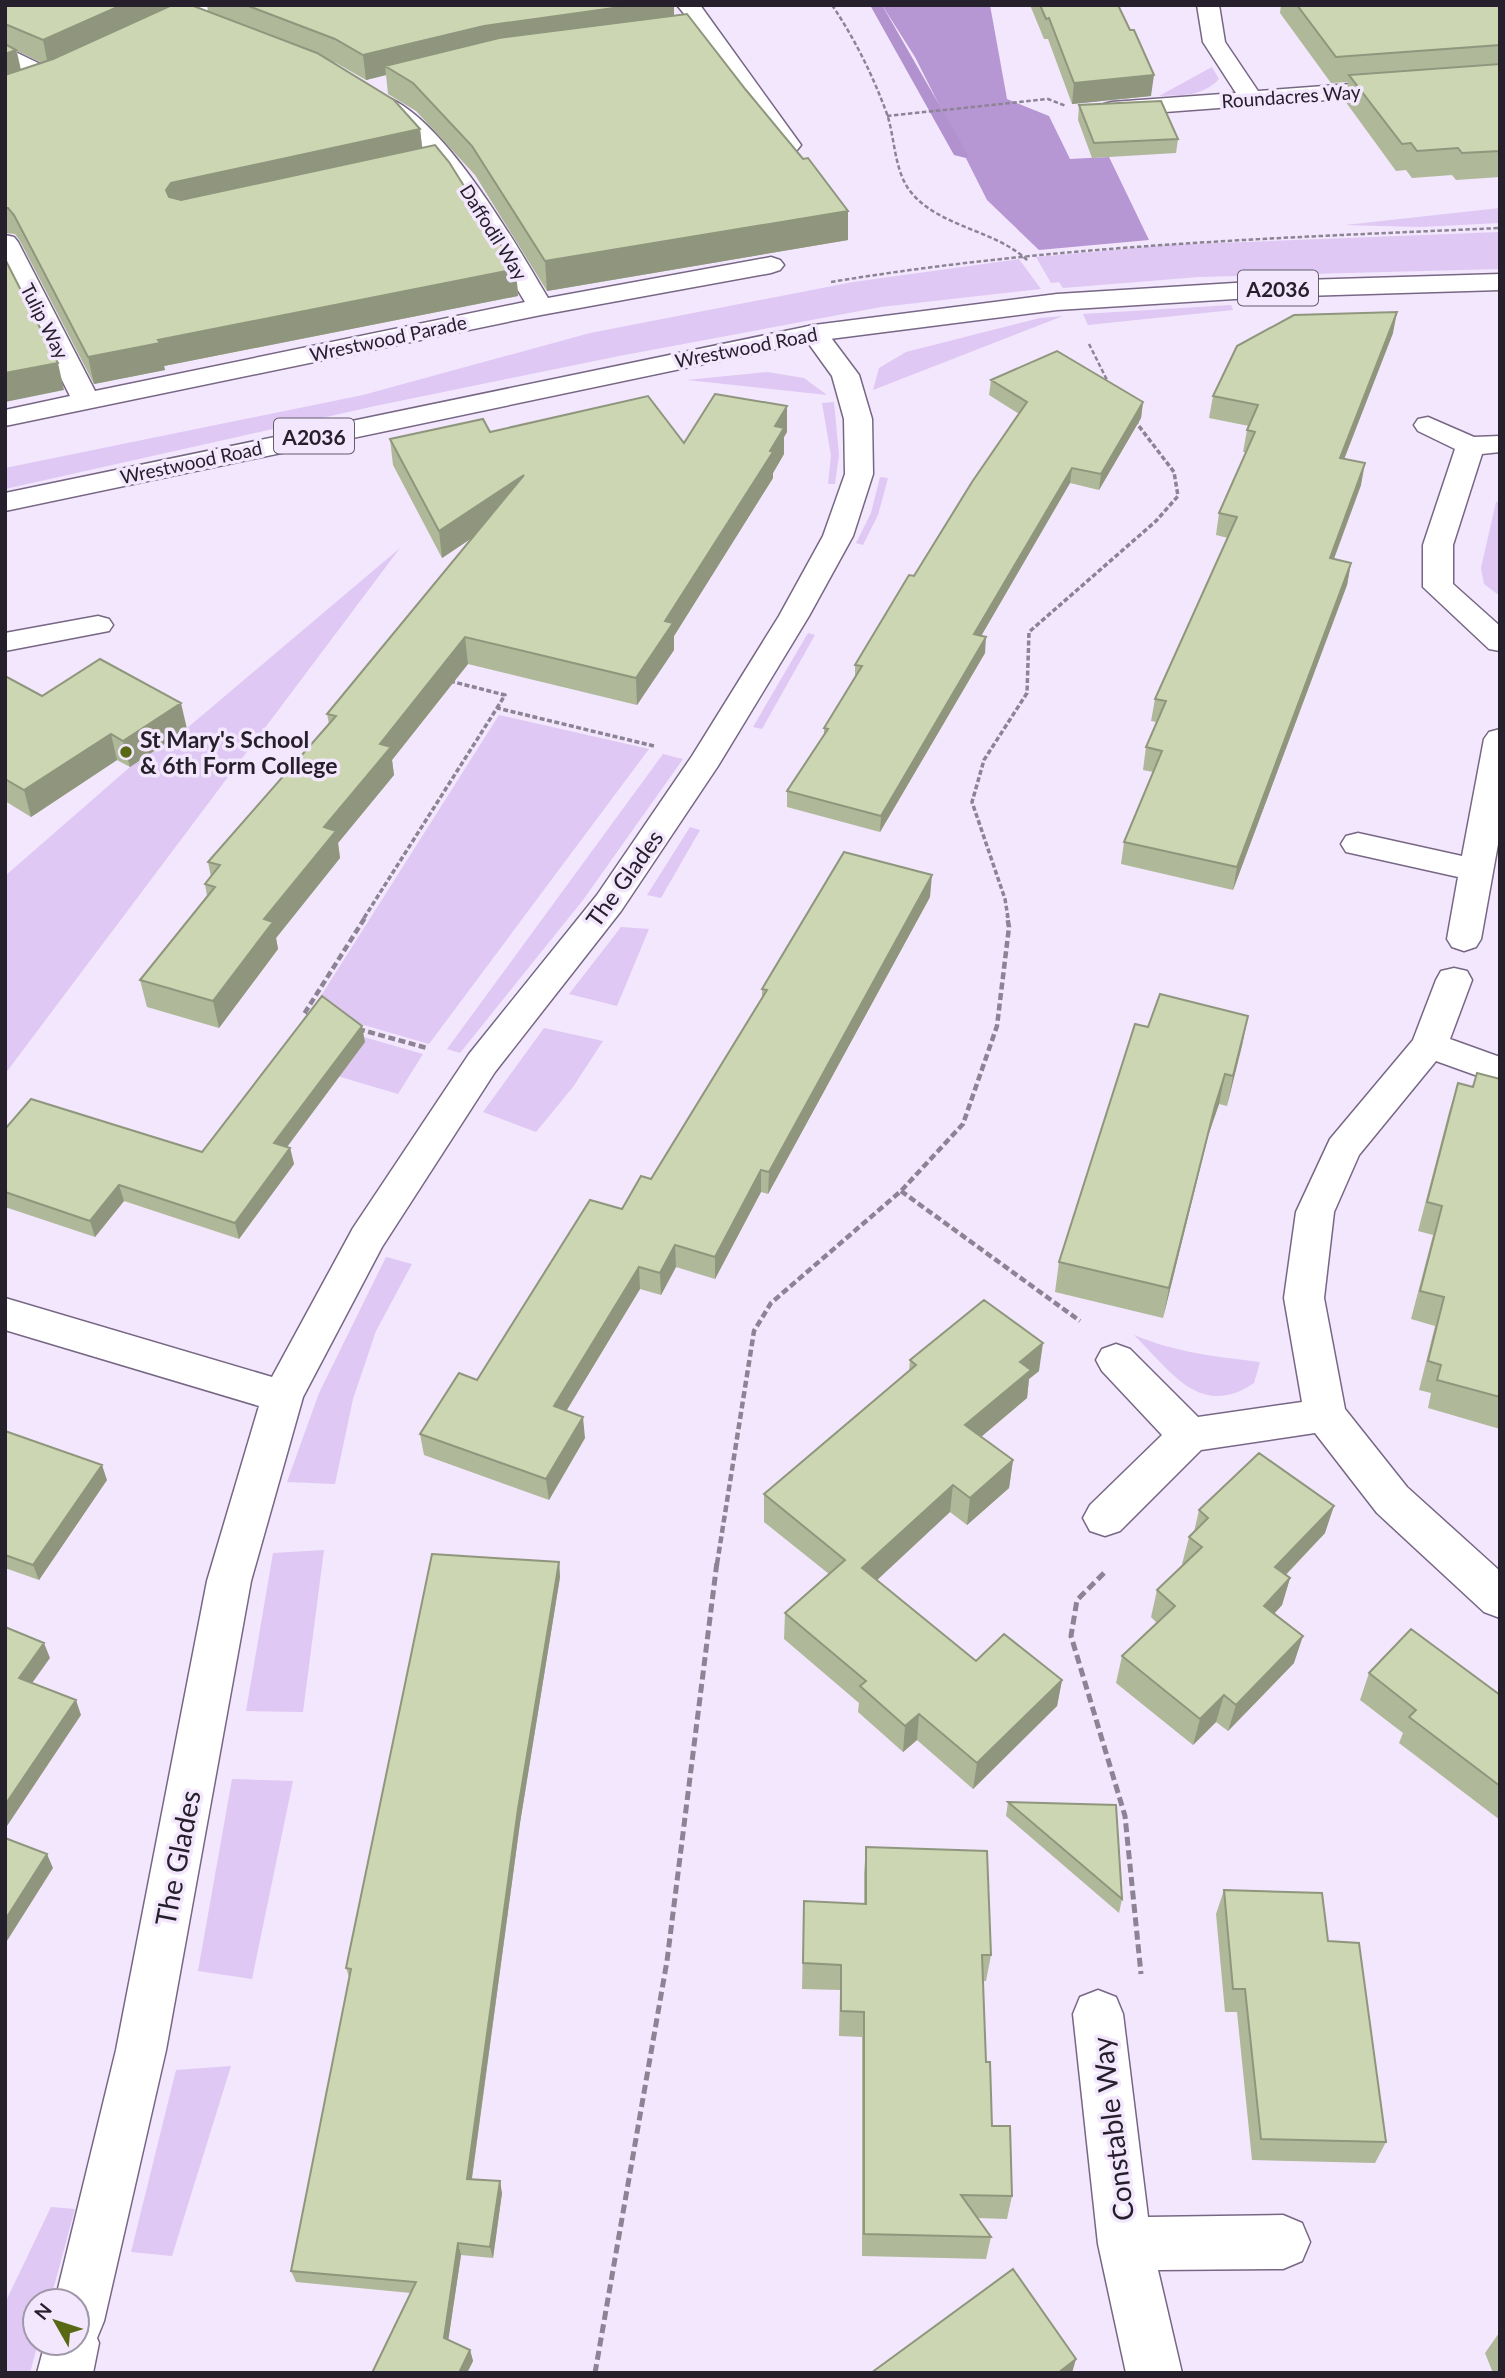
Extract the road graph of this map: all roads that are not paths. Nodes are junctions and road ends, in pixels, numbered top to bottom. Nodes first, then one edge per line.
1 (688, 5) edge
2 (1208, 5) edge
3 (201, 16) edge
4 (709, 30) junction
5 (138, 38) edge
6 (628, 40) edge
7 (5, 54) edge
8 (1500, 80) edge
9 (389, 83) edge
10 (16, 88) edge
11 (1252, 99) junction
12 (1082, 111) edge
13 (789, 145) edge
14 (443, 160) junction
15 (416, 166) edge
16 (5, 242) edge
17 (771, 265) dead end
18 (1500, 282) edge
19 (541, 307) junction
20 (814, 333) junction
21 (86, 400) junction
22 (5, 418) edge
23 (1428, 425) dead end
24 (1500, 444) edge
25 (1470, 446) junction
26 (5, 502) edge
27 (98, 625) dead end
28 (5, 642) edge
29 (1500, 642) edge
30 (1500, 739) edge
31 (1359, 844) dead end
32 (1475, 870) junction
33 (1464, 939) dead end
34 (1454, 980) dead end
35 (1429, 1045) junction
36 (1500, 1071) edge
37 (5, 1314) edge
38 (1116, 1360) road end
39 (282, 1397) junction
40 (1325, 1415) junction
41 (1189, 1435) junction
42 (1105, 1518) road end
43 (1500, 1599) edge
44 (1098, 2014) road end
45 (1283, 2242) dead end
46 (1125, 2244) junction
47 (85, 2287) edge
48 (1154, 2373) edge

1 - 4 street
2 - 11 street
3 - 5 street
4 - 6 street
4 - 13 street
7 - 10 street
8 - 11 street, Roundacres Way
9 - 14 street, Daffodil Way
11 - 12 street, Roundacres Way
14 - 15 street, Daffodil Way
14 - 19 street, Daffodil Way
16 - 21 street, Tulip Way
17 - 19 street, Wrestwood Parade
18 - 20 street, Wrestwood Road / A2036
19 - 21 street, Wrestwood Parade
20 - 26 street, Wrestwood Road / A2036
20 - 39 street, The Glades
21 - 22 street, Wrestwood Parade
23 - 25 street
24 - 25 street
25 - 29 street
27 - 28 street
30 - 32 street
31 - 32 street
32 - 33 street
34 - 35 street
35 - 36 street
35 - 40 street
37 - 39 street
38 - 41 street
39 - 47 street, The Glades
40 - 41 street
40 - 43 street
41 - 42 street
44 - 46 street, Constable Way
45 - 46 street, Constable Way
46 - 48 street, Constable Way

